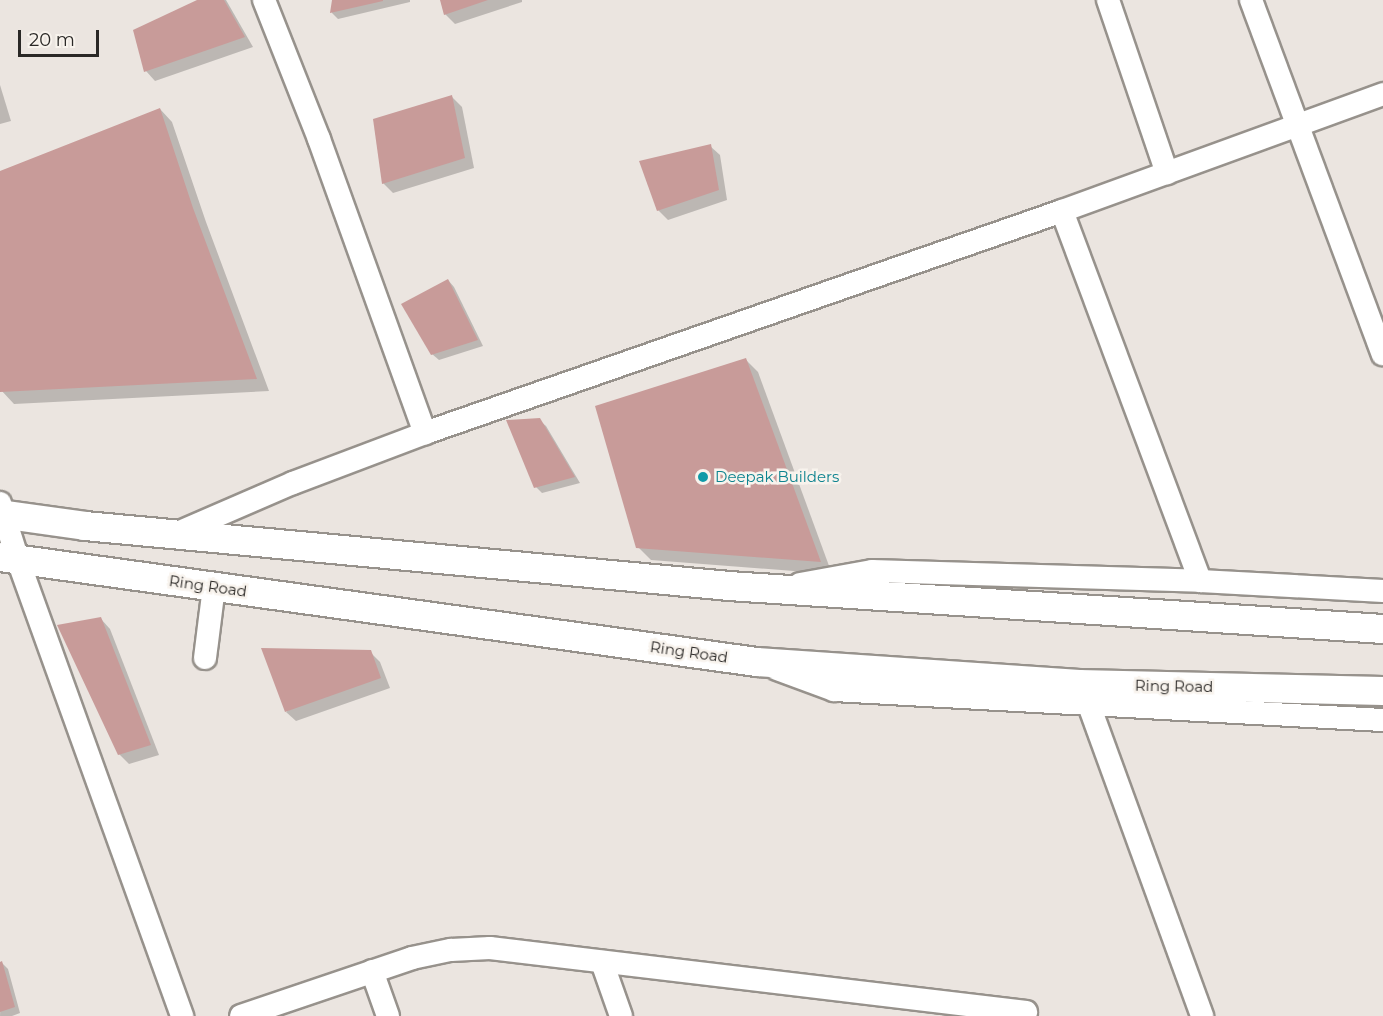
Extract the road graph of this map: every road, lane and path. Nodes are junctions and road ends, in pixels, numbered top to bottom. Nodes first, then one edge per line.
1 (264, 0) edge
2 (1108, 0) edge
3 (1251, 0) edge
4 (1383, 94) edge
5 (1299, 125) junction
6 (1167, 173) junction
7 (1062, 211) junction
8 (1383, 354) edge
9 (425, 433) junction
10 (1, 510) edge
11 (175, 534) junction
12 (9, 558) edge
13 (1200, 581) junction
14 (214, 587) junction
15 (772, 589) junction
16 (1383, 591) edge
17 (1383, 629) edge
18 (205, 658) dead end
19 (757, 662) junction
20 (1383, 692) edge
21 (1089, 705) junction
22 (1383, 720) edge
23 (602, 962) junction
24 (372, 971) junction
25 (1026, 1012) dead end
26 (182, 1016) edge
27 (241, 1016) edge
28 (388, 1016) edge
29 (621, 1016) edge
30 (1202, 1016) edge

1 - 9 street
2 - 6 street
3 - 5 street
4 - 5 street
5 - 6 street
5 - 8 street
6 - 7 street
7 - 9 street
7 - 13 street
9 - 11 street
10 - 11 street
10 - 12 street
11 - 15 street
12 - 14 street, Ring Road
12 - 26 street
13 - 15 street
13 - 16 street
14 - 18 street
14 - 19 street, Ring Road
15 - 17 street
19 - 20 street, Ring Road
19 - 21 street
21 - 22 street
21 - 30 street
23 - 24 street
23 - 25 street
23 - 29 street
24 - 27 street
24 - 28 street

